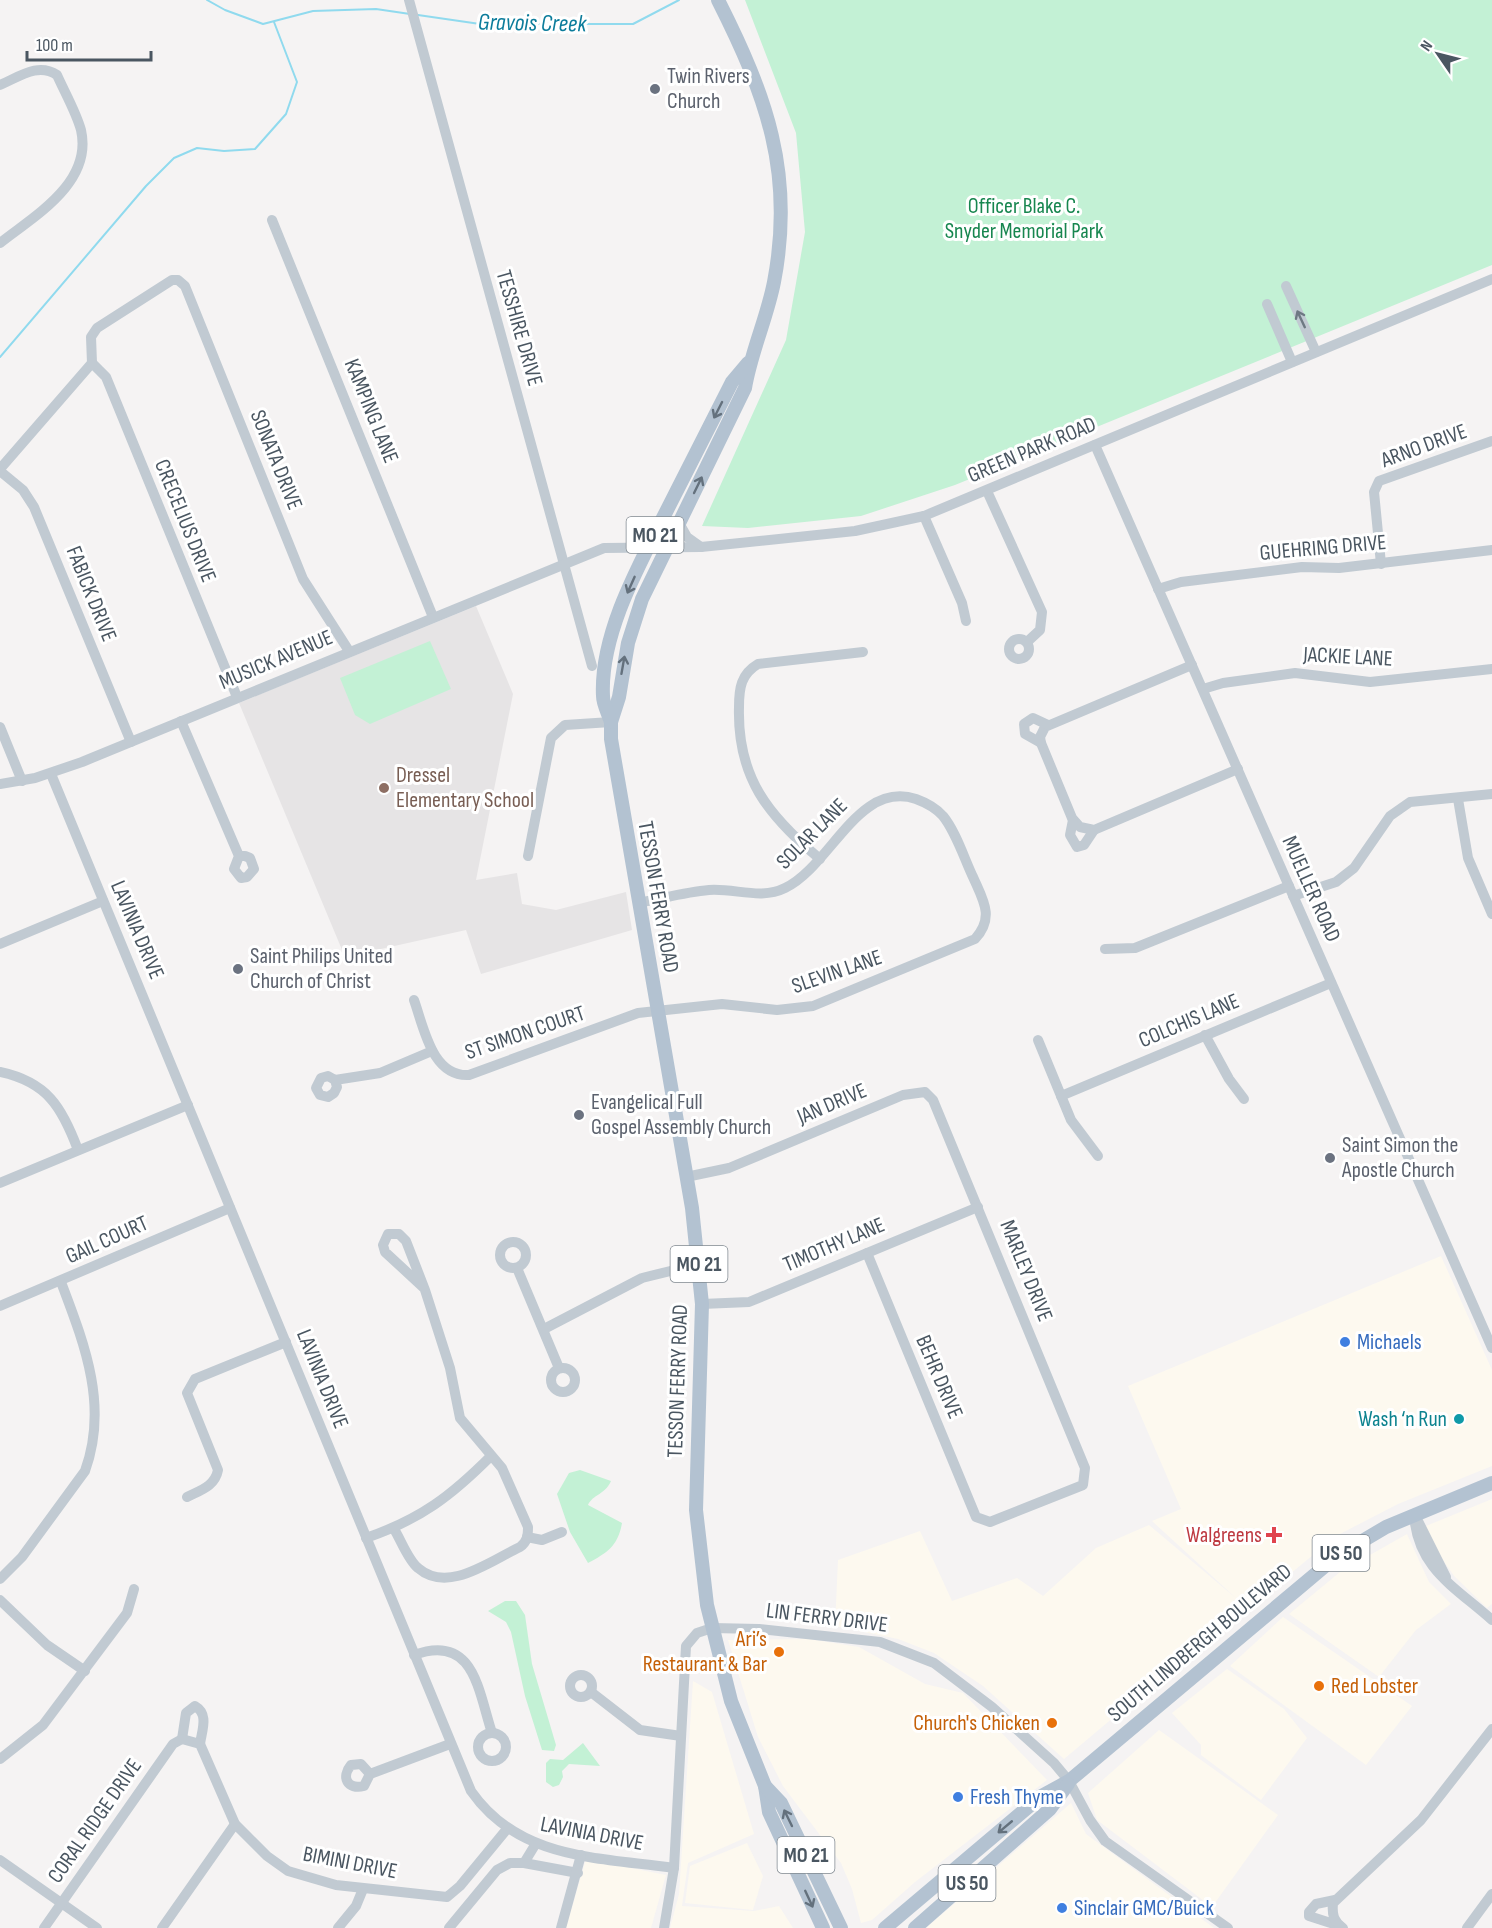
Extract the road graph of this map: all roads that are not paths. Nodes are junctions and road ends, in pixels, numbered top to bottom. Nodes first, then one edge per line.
1 (718, 0) edge
2 (409, 1) edge
3 (0, 86) edge
4 (272, 220) dead end
5 (0, 243) edge
6 (1492, 279) edge
7 (1286, 286) dead end
8 (1267, 304) dead end
9 (1316, 352) junction
10 (750, 361) junction
11 (1292, 362) junction
12 (92, 363) junction
13 (1492, 441) edge
14 (1095, 445) junction
15 (0, 470) edge
16 (987, 490) junction
17 (924, 516) junction
18 (679, 523) junction
19 (701, 547) junction
20 (647, 549) junction
21 (665, 549) junction
22 (1492, 550) edge
23 (564, 563) junction
24 (1381, 564) junction
25 (1158, 589) junction
26 (433, 617) junction
27 (966, 621) dead end
28 (1027, 642) dead end
29 (349, 651) junction
30 (863, 652) dead end
31 (1192, 665) junction
32 (592, 666) dead end
33 (1492, 669) edge
34 (1203, 689) junction
35 (237, 697) junction
36 (181, 721) junction
37 (611, 722) junction
38 (0, 727) edge
39 (131, 742) junction
40 (1238, 769) junction
41 (51, 774) junction
42 (22, 781) junction
43 (0, 784) edge
44 (1492, 795) edge
45 (1458, 800) junction
46 (1077, 823) junction
47 (1094, 830) junction
48 (239, 856) dead end
49 (528, 856) dead end
50 (820, 859) junction
51 (1291, 891) junction
52 (103, 901) junction
53 (638, 903) junction
54 (1492, 914) edge
55 (984, 929) joint
56 (0, 944) edge
57 (1105, 949) dead end
58 (1331, 983) junction
59 (414, 1000) dead end
60 (657, 1012) junction
61 (1205, 1035) junction
62 (1038, 1040) dead end
63 (432, 1051) junction
64 (0, 1072) edge
65 (334, 1080) dead end
66 (925, 1092) joint
67 (1061, 1096) junction
68 (1244, 1099) dead end
69 (188, 1105) junction
70 (78, 1150) junction
71 (1098, 1156) dead end
72 (686, 1177) junction
73 (0, 1183) edge
74 (978, 1207) junction
75 (230, 1208) junction
76 (867, 1253) junction
77 (699, 1264) junction
78 (517, 1268) dead end
79 (61, 1282) junction
80 (424, 1288) junction
81 (702, 1304) junction
82 (0, 1306) edge
83 (544, 1329) junction
84 (286, 1342) junction
85 (1492, 1348) edge
86 (559, 1368) dead end
87 (492, 1456) junction
88 (1492, 1483) edge
89 (187, 1497) dead end
90 (1414, 1514) junction
91 (976, 1517) joint
92 (394, 1529) junction
93 (562, 1532) dead end
94 (527, 1537) junction
95 (366, 1538) junction
96 (0, 1579) edge
97 (134, 1589) dead end
98 (0, 1600) edge
99 (1492, 1620) edge
100 (711, 1628) junction
101 (414, 1655) junction
102 (85, 1671) junction
103 (591, 1692) dead end
104 (1492, 1728) edge
105 (492, 1733) dead end
106 (681, 1736) junction
107 (191, 1741) joint
108 (450, 1744) junction
109 (0, 1759) edge
110 (370, 1774) dead end
111 (1070, 1781) junction
112 (765, 1786) junction
113 (235, 1824) junction
114 (507, 1829) junction
115 (536, 1845) junction
116 (581, 1855) junction
117 (0, 1860) edge
118 (525, 1863) junction
119 (674, 1868) junction
120 (578, 1873) junction
121 (363, 1889) junction
122 (1492, 1894) edge
123 (1335, 1900) junction
124 (62, 1903) junction
125 (842, 1927) edge
126 (1341, 1927) edge
127 (44, 1928) edge
128 (97, 1928) edge
129 (162, 1928) edge
130 (338, 1928) edge
131 (449, 1928) edge
132 (561, 1928) edge
133 (664, 1928) edge
134 (823, 1928) edge
135 (885, 1928) edge
136 (915, 1928) edge
137 (1228, 1928) edge
138 (1467, 1928) edge

1 - 10 main road, TESSON FERRY ROAD / MO 21
2 - 23 street, TESSHIRE DRIVE
3 - 5 street
4 - 26 street, KAMPING LANE
6 - 9 street, GREEN PARK ROAD
9 -> 7 street
8 - 11 street
9 - 11 street, GREEN PARK ROAD
18 -> 10 main road, TESSON FERRY ROAD / MO 21
10 -> 20 main road, TESSON FERRY ROAD / MO 21
11 - 14 street, GREEN PARK ROAD
12 - 15 street
12 - 29 street, SONATA DRIVE
12 - 35 street, CRECELIUS DRIVE
13 - 24 street, ARNO DRIVE
14 - 16 street, GREEN PARK ROAD
14 - 25 street, MUELLER ROAD
15 - 39 street, FABICK DRIVE
16 - 17 street, GREEN PARK ROAD
16 - 28 street
17 - 19 street, GREEN PARK ROAD
17 - 27 street
18 - 19 street
18 - 21 main road, TESSON FERRY ROAD / MO 21
19 - 21 street, GREEN PARK ROAD
20 - 21 street, GREEN PARK ROAD
20 - 23 street, GREEN PARK ROAD
20 -> 37 main road, TESSON FERRY ROAD / MO 21
37 -> 21 main road, TESSON FERRY ROAD / MO 21
22 - 24 street, GUEHRING DRIVE
23 - 26 street, MUSICK AVENUE
23 - 32 street, TESSHIRE DRIVE
24 - 25 street, GUEHRING DRIVE
25 - 31 street, MUELLER ROAD
26 - 29 street, MUSICK AVENUE
29 - 35 street, MUSICK AVENUE
30 - 50 street
31 - 34 street, MUELLER ROAD
31 - 46 street
33 - 34 street, JACKIE LANE
34 - 40 street, MUELLER ROAD
35 - 36 street, MUSICK AVENUE
36 - 39 street, MUSICK AVENUE
36 - 48 street
37 - 49 street
37 - 53 main road, TESSON FERRY ROAD / MO 21
38 - 42 street
39 - 41 street, MUSICK AVENUE
40 - 47 street
40 - 51 street, MUELLER ROAD
41 - 42 street, MUSICK AVENUE
41 - 52 street, LAVINIA DRIVE
42 - 43 street, MUSICK AVENUE
44 - 45 street
45 - 51 street
45 - 54 street
46 - 47 street
46 - 47 street
50 - 53 street, SOLAR LANE
50 - 55 street, SOLAR LANE
51 - 57 street
51 - 58 street, MUELLER ROAD
52 - 56 street
52 - 69 street, LAVINIA DRIVE
53 - 60 main road, TESSON FERRY ROAD / MO 21
55 - 60 street, SLEVIN LANE
58 - 61 street, COLCHIS LANE
58 - 85 street, MUELLER ROAD
59 - 63 street, ST SIMON COURT
60 - 63 street, ST SIMON COURT
60 - 72 main road, TESSON FERRY ROAD / MO 21
61 - 67 street, COLCHIS LANE
61 - 68 street
62 - 67 street
63 - 65 street
64 - 70 street
66 - 72 street, JAN DRIVE
66 - 74 street, MARLEY DRIVE
67 - 71 street
69 - 70 street
69 - 75 street, LAVINIA DRIVE
70 - 73 street
72 - 77 main road, TESSON FERRY ROAD / MO 21
74 - 76 street, TIMOTHY LANE
74 - 91 street, MARLEY DRIVE
75 - 79 street, GAIL COURT
75 - 84 street, LAVINIA DRIVE
76 - 81 street, TIMOTHY LANE
76 - 91 street, BEHR DRIVE
77 - 81 main road, TESSON FERRY ROAD / MO 21
77 - 83 street
78 - 83 street
79 - 82 street, GAIL COURT
79 - 96 street
80 - 80 street
80 - 87 street
81 - 100 main road, TESSON FERRY ROAD / MO 21
83 - 86 street
84 - 89 street
84 - 95 street, LAVINIA DRIVE
87 - 92 street
87 - 94 street
88 - 90 main road, SOUTH LINDBERGH BOULEVARD / US 50
90 - 99 street
90 - 111 main road, SOUTH LINDBERGH BOULEVARD / US 50
92 - 94 street
92 - 95 street
93 - 94 street
95 - 101 street, LAVINIA DRIVE
97 - 102 street
98 - 102 street
100 - 106 street
100 - 111 street, LIN FERRY DRIVE
100 - 112 main road, TESSON FERRY ROAD / MO 21
101 - 105 street
101 - 108 street, LAVINIA DRIVE
102 - 109 street
103 - 106 street
104 - 123 street
106 - 119 street
107 - 113 street, BIMINI DRIVE
107 - 124 street, CORAL RIDGE DRIVE
108 - 110 street
108 - 114 street, LAVINIA DRIVE
111 -> 135 main road, SOUTH LINDBERGH BOULEVARD / US 50
111 - 136 main road, SOUTH LINDBERGH BOULEVARD / US 50
111 - 137 street, LIN FERRY DRIVE
125 -> 112 main road, TESSON FERRY ROAD / MO 21
112 -> 134 main road, TESSON FERRY ROAD / MO 21
113 - 121 street, BIMINI DRIVE
113 - 129 street
114 - 115 street, LAVINIA DRIVE
114 - 121 street, BIMINI DRIVE
115 - 116 street, LAVINIA DRIVE
115 - 118 street
116 - 119 street, LAVINIA DRIVE
116 - 120 street
117 - 124 street
118 - 120 street
118 - 131 street
119 - 133 street
120 - 132 street
121 - 130 street
122 - 138 street
123 - 126 street
123 - 126 street
124 - 127 street, CORAL RIDGE DRIVE
124 - 128 street

